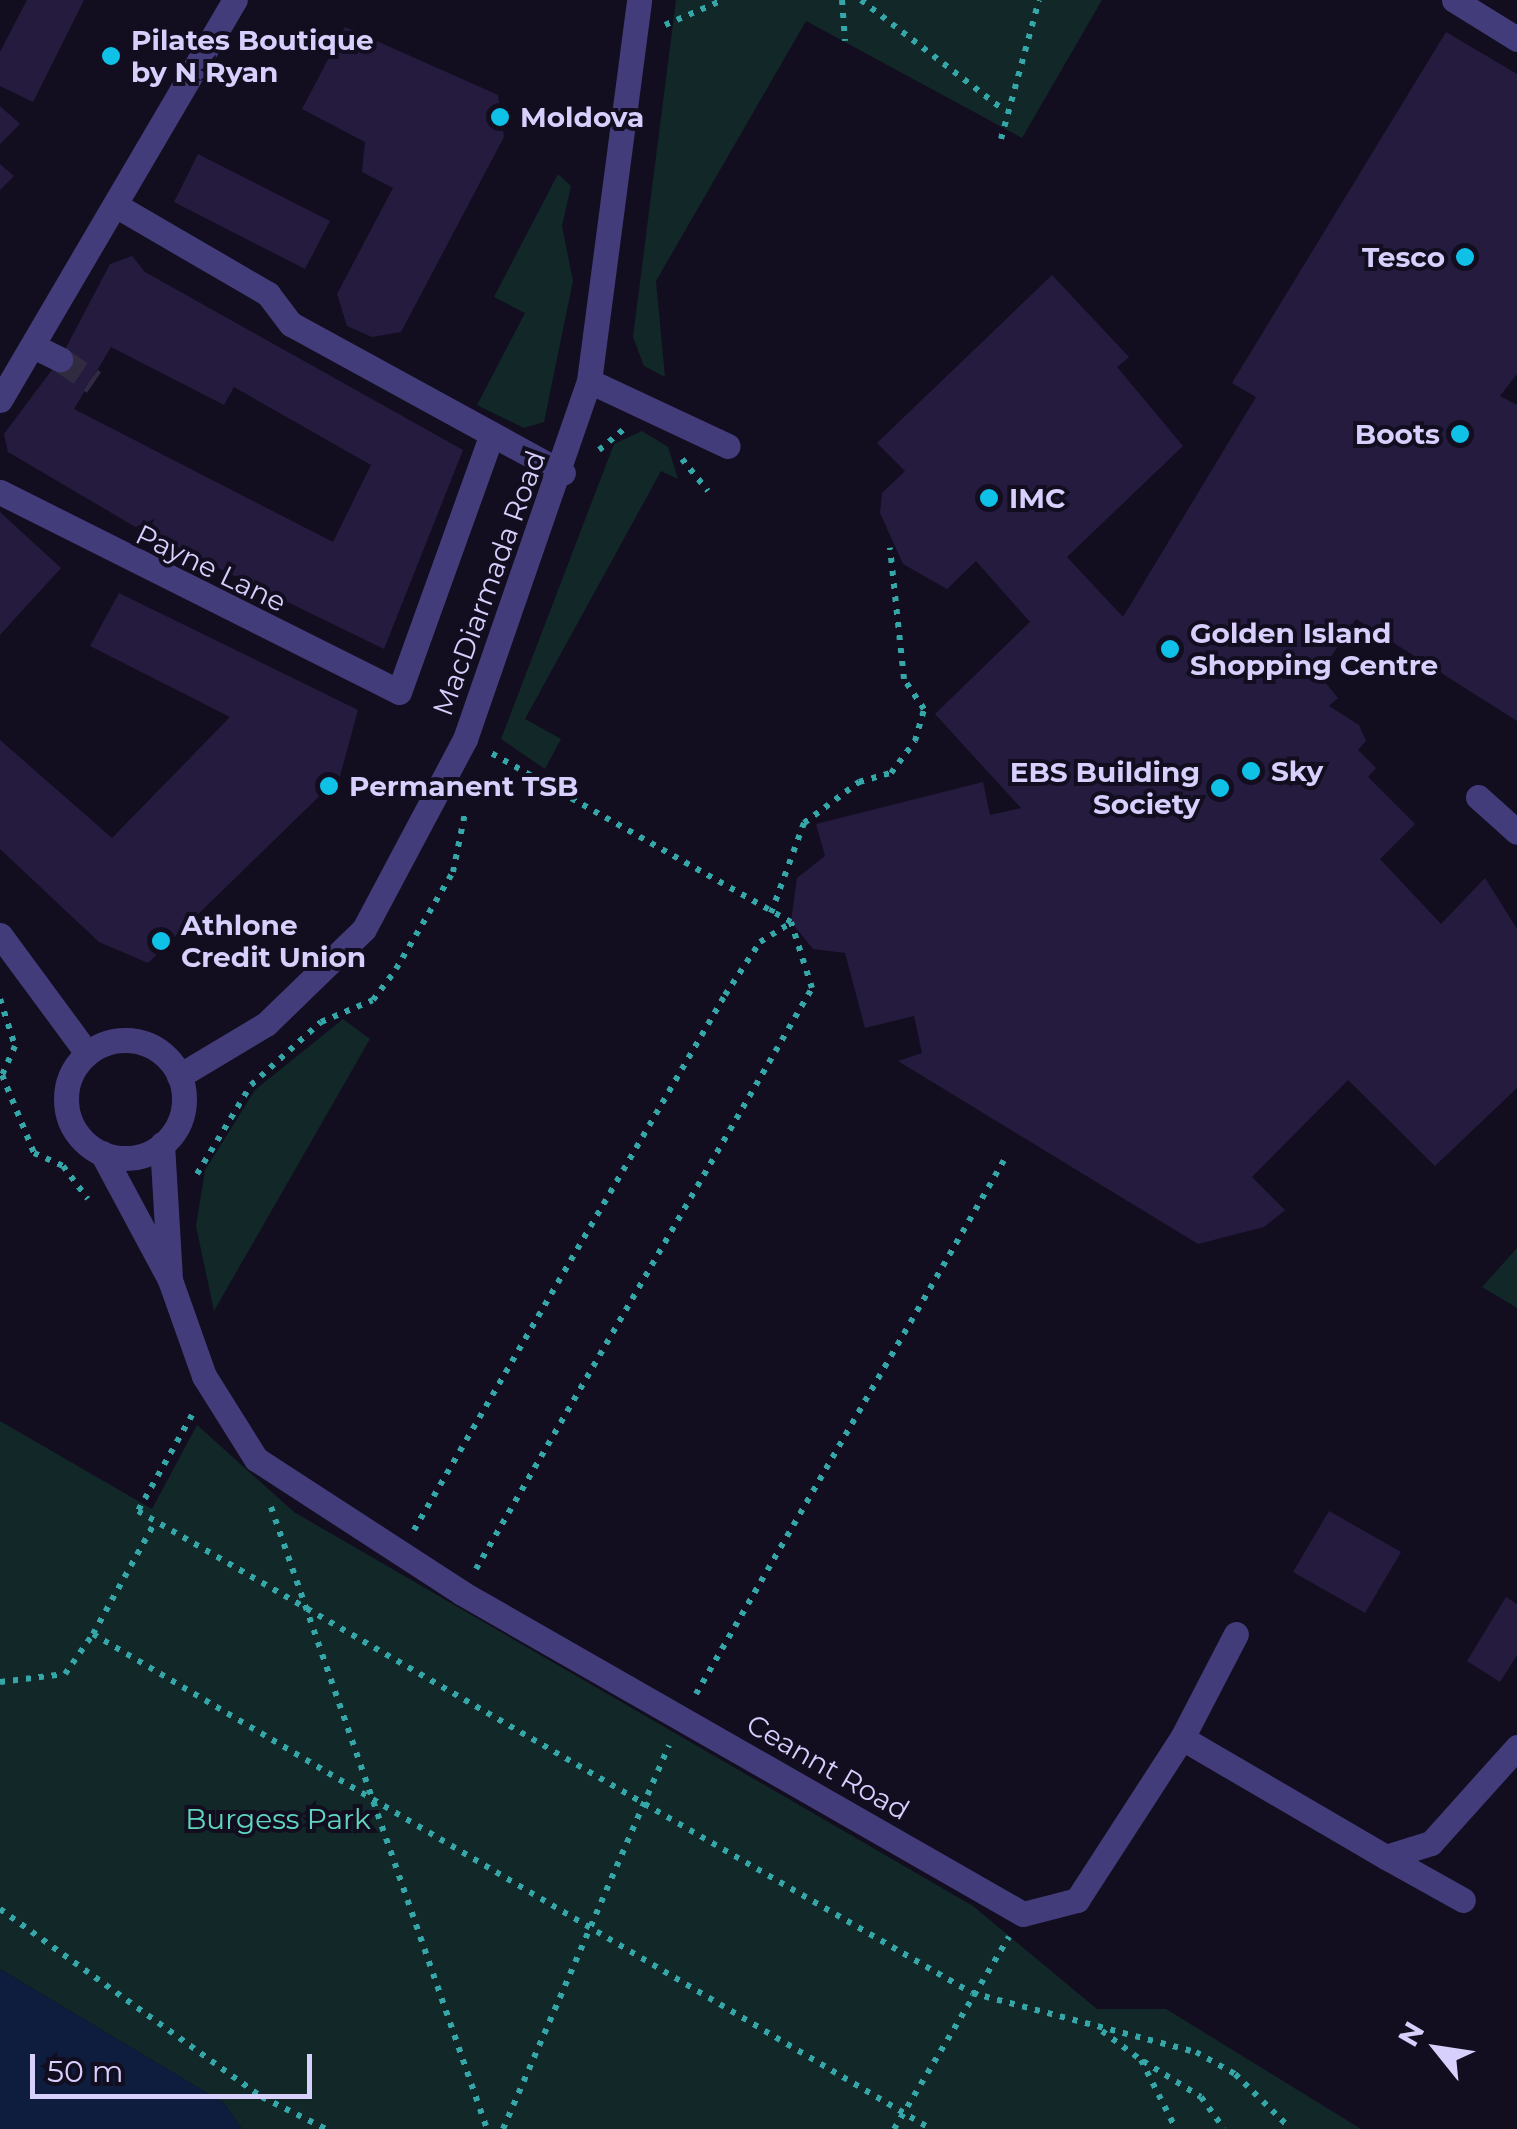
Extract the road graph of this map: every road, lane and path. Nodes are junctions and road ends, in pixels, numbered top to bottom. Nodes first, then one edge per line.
1 (235, 0) edge
2 (639, 0) edge
3 (723, 0) edge
4 (842, 0) edge
5 (861, 0) edge
6 (1039, 0) edge
7 (1454, 0) edge
8 (1517, 39) edge
9 (845, 41) dead end
10 (630, 44) junction
11 (1005, 111) junction
12 (1000, 139) dead end
13 (117, 206) junction
14 (35, 347) junction
15 (60, 359) tunnel mouth
16 (589, 382) junction
17 (0, 400) edge
18 (646, 426) dead end
19 (491, 436) junction
20 (672, 444) dead end
21 (728, 446) dead end
22 (595, 462) dead end
23 (563, 473) junction
24 (708, 491) dead end
25 (0, 492) edge
26 (890, 548) dead end
27 (497, 737) dead end
28 (464, 739) junction
29 (491, 754) junction
30 (484, 770) dead end
31 (1478, 797) dead end
32 (469, 802) dead end
33 (1517, 832) edge
34 (772, 913) junction
35 (791, 922) junction
36 (0, 934) edge
37 (0, 998) edge
38 (87, 1053) junction
39 (179, 1076) junction
40 (162, 1144) junction
41 (102, 1153) junction
42 (1004, 1160) dead end
43 (195, 1188) dead end
44 (96, 1210) dead end
45 (170, 1280) junction
46 (188, 1396) dead end
47 (256, 1459) junction
48 (156, 1522) junction
49 (405, 1540) junction
50 (462, 1593) junction
51 (300, 1603) junction
52 (92, 1634) junction
53 (1236, 1634) dead end
54 (0, 1682) edge
55 (682, 1718) junction
56 (1182, 1738) junction
57 (1513, 1761) edge
58 (366, 1794) junction
59 (643, 1800) junction
60 (1386, 1858) junction
61 (1463, 1900) dead end
62 (0, 1910) edge
63 (1023, 1914) junction
64 (590, 1928) junction
65 (972, 1993) junction
66 (1101, 2030) junction
67 (1141, 2060) junction
68 (904, 2113) junction
69 (326, 2129) edge
70 (487, 2129) edge
71 (503, 2129) edge
72 (894, 2129) edge
73 (931, 2129) edge
74 (1176, 2129) edge
75 (1224, 2129) edge
76 (1291, 2129) edge

1 - 13 street
2 - 10 street, MacDiarmada Road
3 - 10 path
4 - 9 path
5 - 11 path
6 - 11 path
7 - 8 street
10 - 16 street, MacDiarmada Road
11 - 12 path
13 - 14 street
13 - 19 street
14 - 15 street
14 - 17 street
16 - 21 street
16 - 23 street, MacDiarmada Road
18 - 22 path
19 - 23 street
19 - 25 street, Payne Lane
20 - 24 path
23 - 28 street, MacDiarmada Road
26 - 34 path
27 - 29 path
28 - 29 path
28 - 39 street, MacDiarmada Road
29 - 30 path
29 - 34 path
31 - 33 street
32 - 43 path
34 - 35 path
35 - 49 path
35 - 50 path
36 - 38 street
37 - 44 path
38 - 39 street
38 - 41 street
39 - 40 street
40 - 41 street
40 - 45 street, Ceannt Road
41 - 45 street, Ceannt Road
42 - 55 path
45 - 47 street, Ceannt Road
46 - 48 path
47 - 49 street, Ceannt Road
47 - 51 path
48 - 51 path
48 - 52 path
49 - 50 street, Ceannt Road
50 - 55 street, Ceannt Road
51 - 58 path
51 - 59 path
52 - 54 path
52 - 58 path
53 - 56 street
55 - 59 path
55 - 63 street, Ceannt Road
56 - 60 street
56 - 63 street
57 - 60 street
58 - 64 path
58 - 70 path
59 - 64 path
59 - 65 path
60 - 61 street
62 - 69 path
63 - 65 path
64 - 68 path
64 - 71 path
65 - 66 path
65 - 68 path
66 - 67 path
66 - 76 path
67 - 74 path
67 - 75 path
68 - 72 path
68 - 73 path

